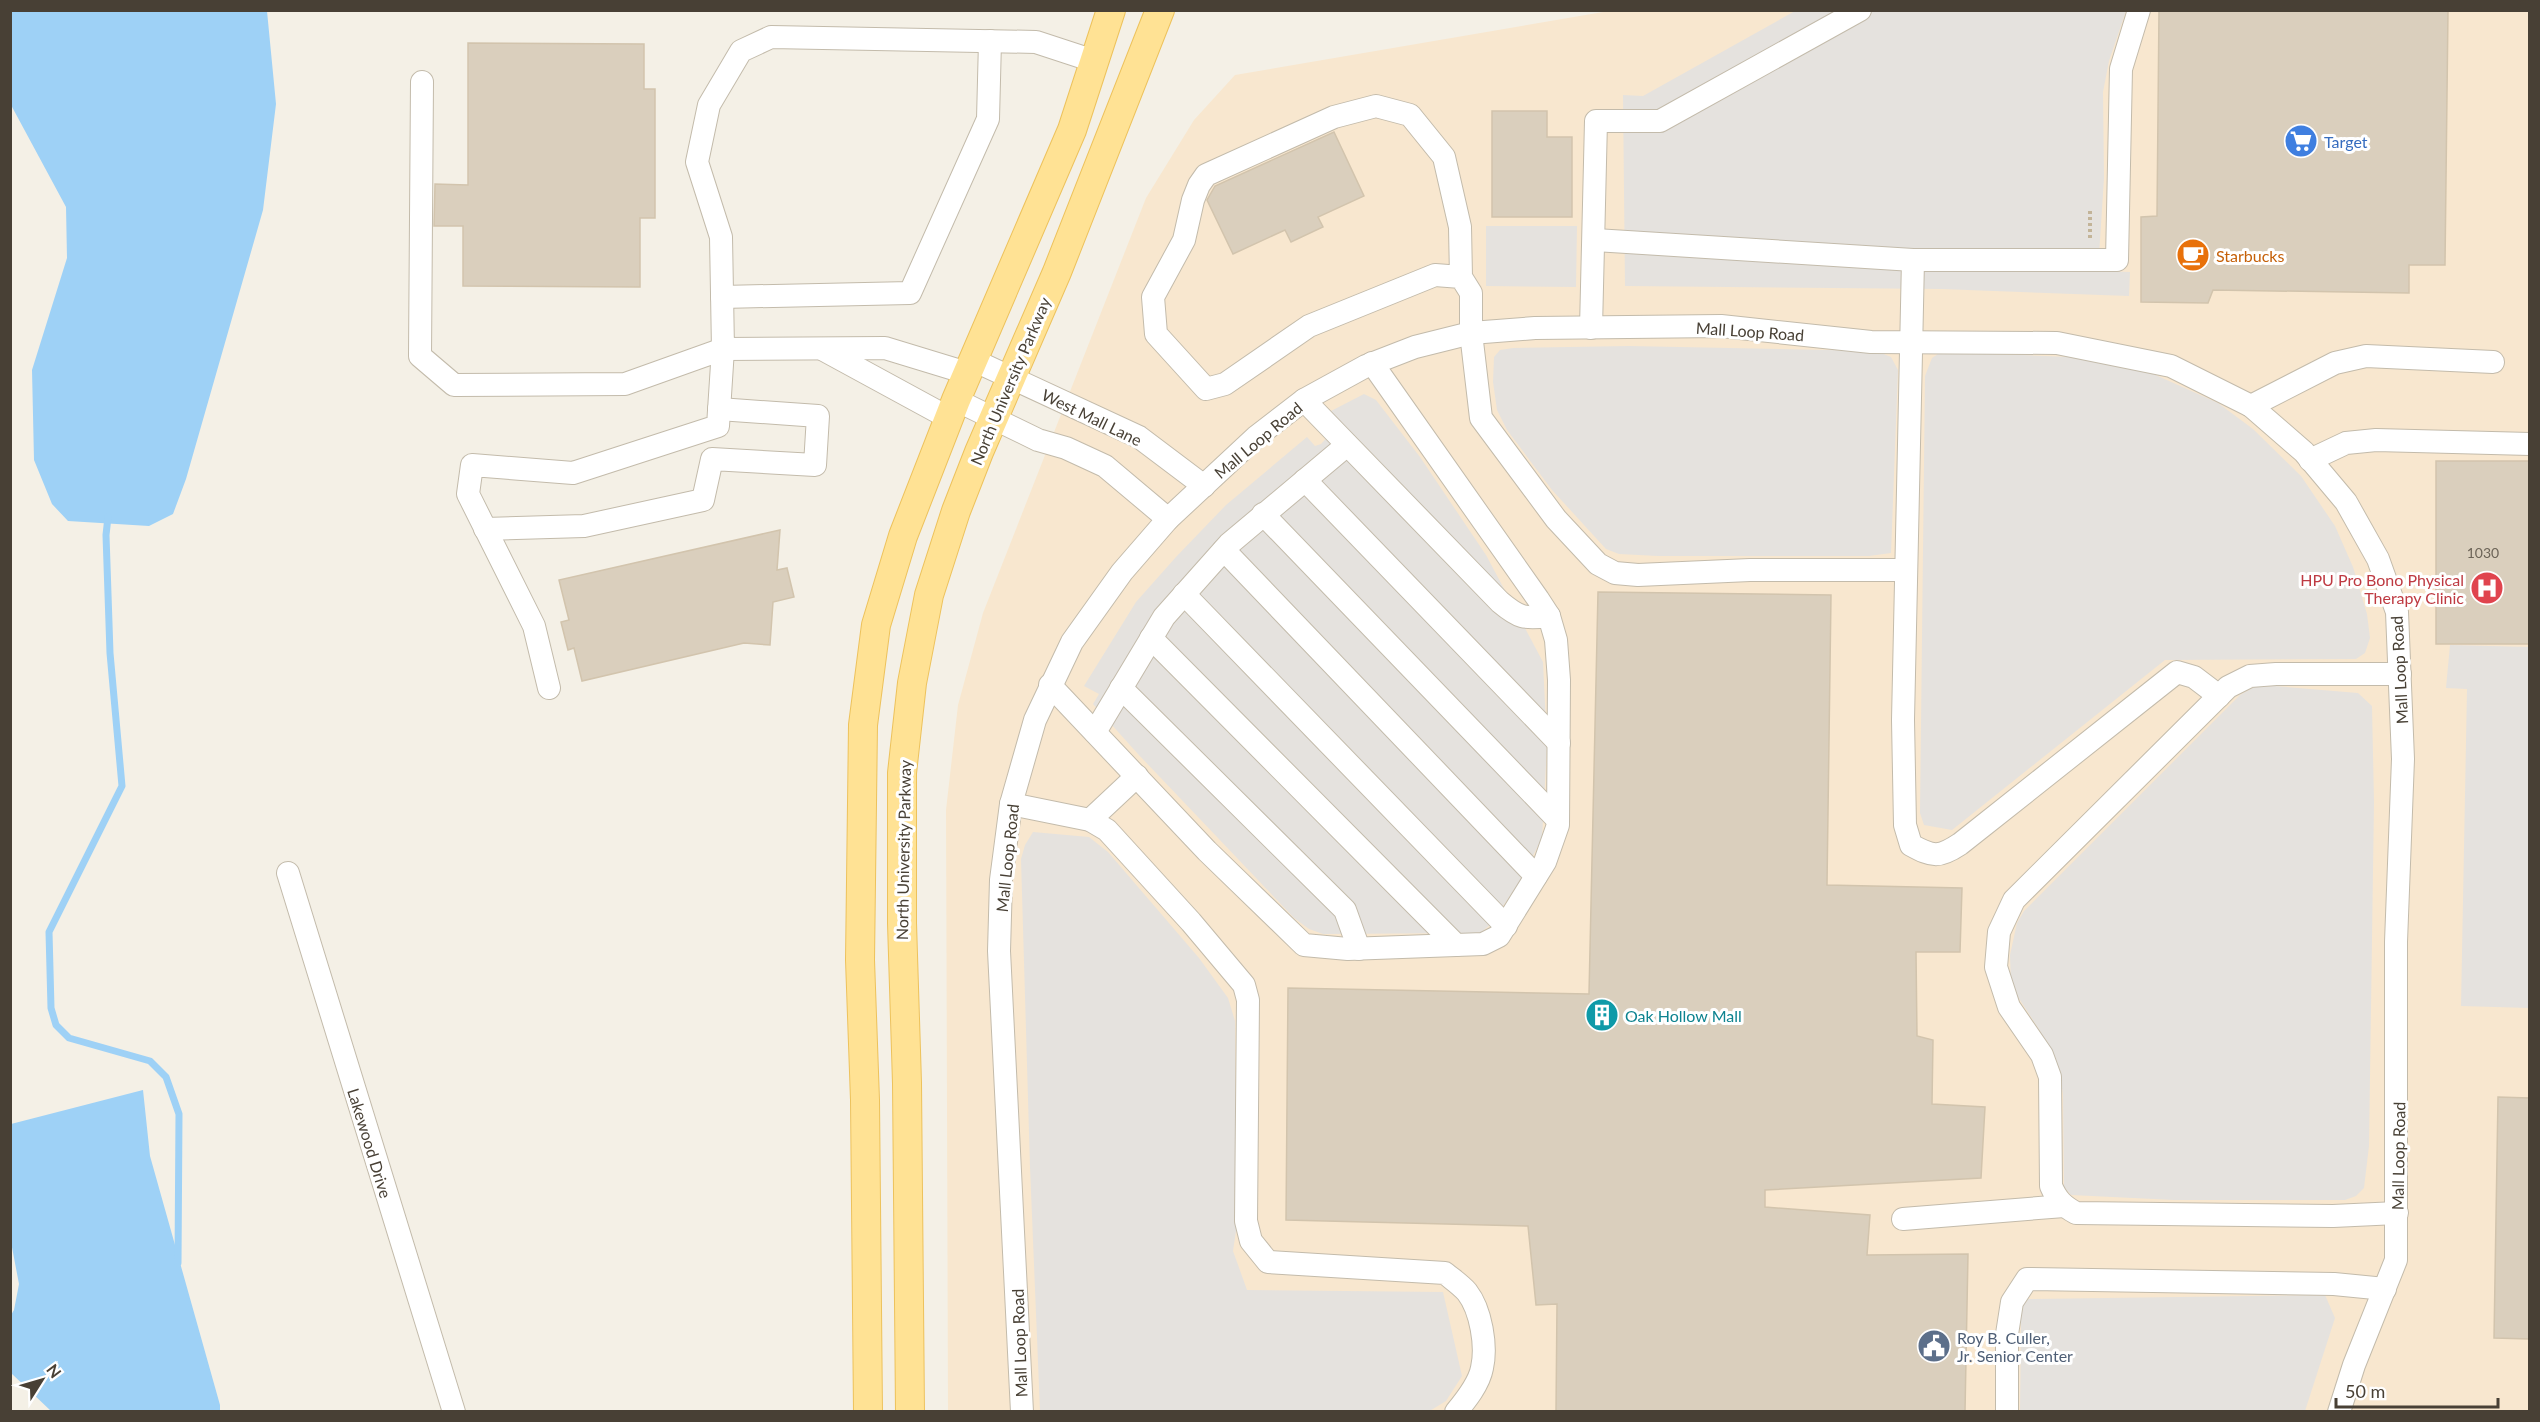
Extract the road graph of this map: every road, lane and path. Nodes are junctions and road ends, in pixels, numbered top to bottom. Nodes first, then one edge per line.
1 (1111, 10) edge
2 (1160, 10) edge
3 (1860, 10) edge
4 (2139, 10) edge
5 (990, 41) junction
6 (1094, 61) junction
7 (422, 82) dead end
8 (1595, 240) junction
9 (1913, 260) junction
10 (1461, 277) junction
11 (722, 297) junction
12 (1591, 328) junction
13 (1471, 333) junction
14 (1912, 342) junction
15 (820, 348) junction
16 (723, 349) junction
17 (2493, 362) dead end
18 (1372, 363) junction
19 (970, 367) junction
20 (1012, 379) junction
21 (1304, 400) junction
22 (2251, 406) junction
23 (952, 409) junction
24 (718, 418) junction
25 (994, 418) junction
26 (2529, 444) edge
27 (1347, 445) junction
28 (712, 459) junction
29 (2310, 460) junction
30 (1305, 480) junction
31 (1204, 486) junction
32 (1263, 514) junction
33 (1168, 519) junction
34 (485, 529) junction
35 (1224, 550) junction
36 (1906, 570) junction
37 (1184, 594) junction
38 (1549, 616) junction
39 (1151, 638) junction
40 (2400, 674) junction
41 (1050, 685) junction
42 (549, 688) dead end
43 (1121, 688) junction
44 (2219, 696) junction
45 (1095, 732) junction
46 (1559, 743) junction
47 (1137, 776) junction
48 (1011, 804) junction
49 (1090, 820) junction
50 (1558, 820) junction
51 (288, 873) dead end
52 (1536, 876) junction
53 (1506, 926) junction
54 (1456, 945) junction
55 (1359, 949) junction
56 (2064, 1206) junction
57 (2397, 1213) junction
58 (1902, 1219) dead end
59 (2385, 1289) junction
60 (454, 1412) edge
61 (868, 1412) edge
62 (910, 1412) edge
63 (1022, 1412) edge
64 (1456, 1412) edge
65 (2007, 1412) edge
66 (2339, 1412) edge

1 - 6 main road
2 - 20 main road, North University Parkway
3 - 8 street
4 - 9 street
5 - 6 street
5 - 11 street
5 - 11 street
6 - 19 main road
7 - 16 street, West Mall Lane
8 - 9 street
8 - 12 street
9 - 14 street
10 - 10 street
10 - 13 street
11 - 16 street
12 - 13 street, Mall Loop Road
12 - 14 street, Mall Loop Road
13 - 18 street, Mall Loop Road
13 - 36 street
14 - 22 street, Mall Loop Road
14 - 36 street
15 - 16 street, West Mall Lane
15 - 19 street, West Mall Lane
15 - 23 street
16 - 24 street
17 - 22 street
18 - 21 street, Mall Loop Road
18 - 38 street
19 - 20 street, West Mall Lane
19 - 23 main road
20 - 25 main road, North University Parkway
20 - 31 street, West Mall Lane
21 - 27 street
21 - 31 street, Mall Loop Road
22 - 29 street, Mall Loop Road
23 - 25 street
23 - 61 main road
24 - 28 street
24 - 28 street
24 - 34 street
25 - 33 street
25 - 62 main road, North University Parkway
26 - 29 street
27 - 30 street
27 - 38 street
28 - 34 street
29 - 40 street, Mall Loop Road
30 - 32 street
30 - 46 street
31 - 33 street, Mall Loop Road
32 - 35 street
32 - 50 street
33 - 41 street, Mall Loop Road
34 - 42 street
35 - 37 street
35 - 52 street
36 - 44 street
37 - 39 street
37 - 53 street
38 - 46 street
39 - 43 street
39 - 54 street
40 - 44 street
40 - 57 street, Mall Loop Road
41 - 45 street
41 - 48 street, Mall Loop Road
43 - 45 street
43 - 55 street
44 - 56 street
45 - 47 street
46 - 50 street
47 - 49 street
47 - 55 street
48 - 49 street
48 - 63 street, Mall Loop Road
49 - 64 street
50 - 52 street
51 - 60 street, Lakewood Drive
52 - 53 street
53 - 54 street
54 - 55 street
56 - 57 street
56 - 58 street
57 - 59 street, Mall Loop Road
59 - 65 street
59 - 66 street, Mall Loop Road

